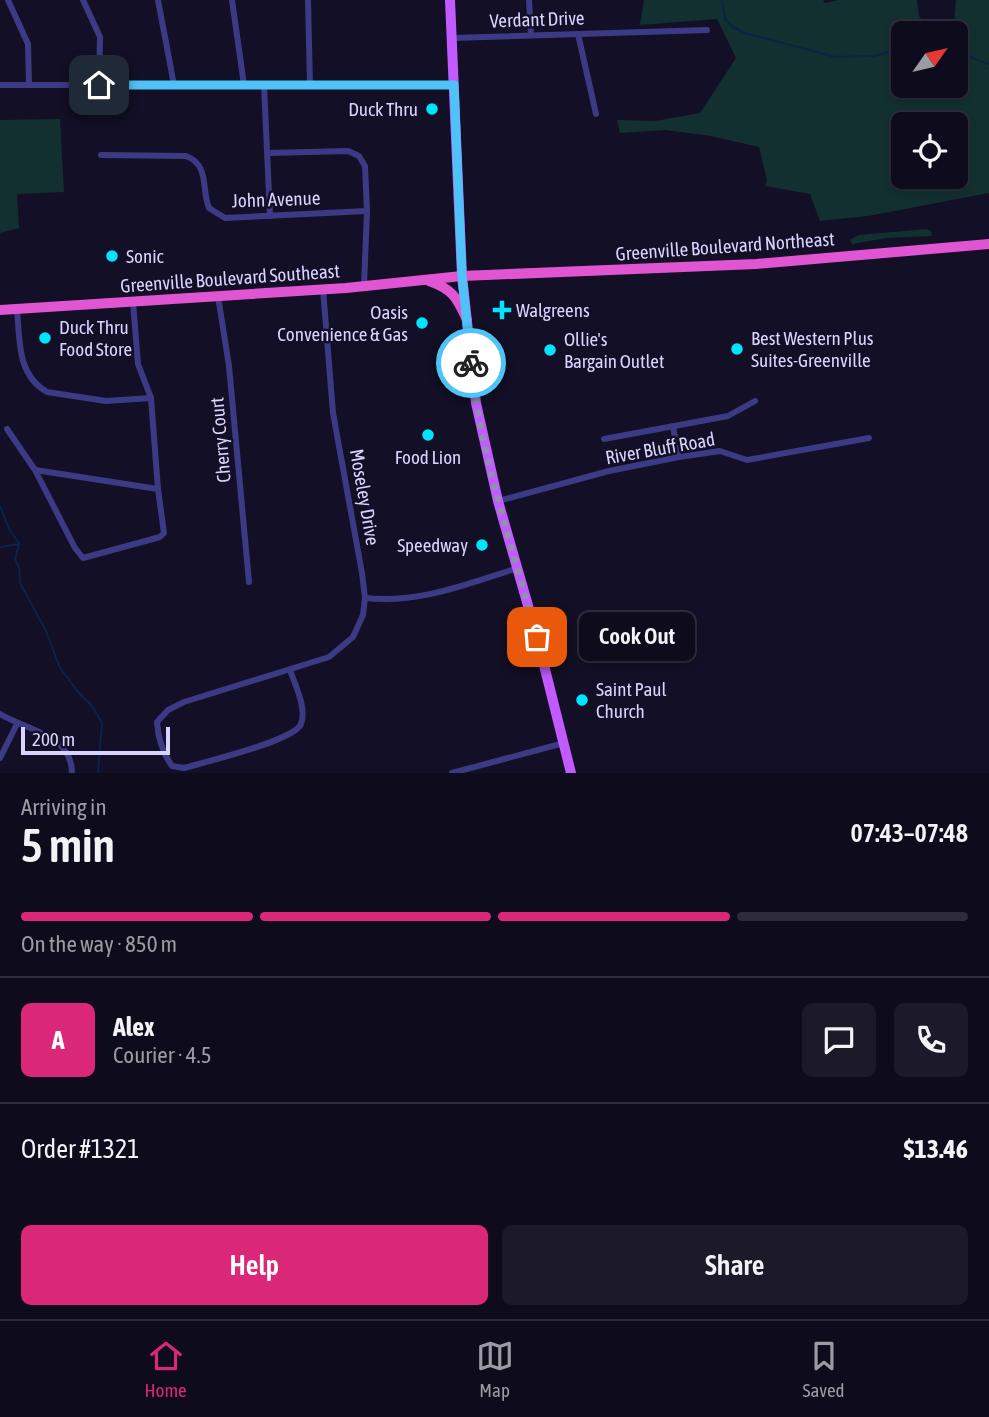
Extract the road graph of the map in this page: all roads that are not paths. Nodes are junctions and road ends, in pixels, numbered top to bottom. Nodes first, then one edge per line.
1 (8, 0) edge
2 (83, 0) edge
3 (158, 0) edge
4 (232, 0) edge
5 (308, 0) edge
6 (450, 0) edge
7 (529, 0) edge
8 (707, 30) dead end
9 (578, 34) junction
10 (531, 35) junction
11 (452, 38) junction
12 (0, 85) edge
13 (29, 85) junction
14 (99, 85) junction
15 (174, 85) junction
16 (244, 85) junction
17 (264, 85) junction
18 (310, 85) junction
19 (454, 85) junction
20 (596, 114) dead end
21 (268, 153) junction
22 (101, 155) dead end
23 (367, 211) junction
24 (270, 216) junction
25 (989, 244) edge
26 (462, 276) junction
27 (425, 280) junction
28 (365, 286) junction
29 (323, 289) junction
30 (218, 296) junction
31 (133, 302) junction
32 (0, 310) edge
33 (17, 310) junction
34 (467, 320) junction
35 (151, 398) junction
36 (755, 401) dead end
37 (673, 427) junction
38 (7, 429) dead end
39 (869, 438) dead end
40 (604, 439) dead end
41 (679, 457) junction
42 (35, 470) junction
43 (158, 489) junction
44 (498, 501) junction
45 (518, 568) junction
46 (249, 582) dead end
47 (365, 598) junction
48 (290, 670) junction
49 (0, 714) edge
50 (17, 724) junction
51 (564, 743) junction
52 (0, 758) edge
53 (72, 773) edge
54 (452, 773) edge
55 (571, 773) edge

1 - 13 street
2 - 14 street
3 - 15 street
4 - 16 street
5 - 18 street
6 - 11 main road
7 - 10 street
8 - 9 street, Verdant Drive
9 - 10 street, Verdant Drive
9 - 20 street
10 - 11 street, Verdant Drive
11 - 19 main road
12 - 13 street
13 - 14 street
14 - 15 street
15 - 16 street
16 - 17 street
17 - 18 street
17 - 21 street
18 - 19 street
19 - 26 main road
21 - 23 street
21 - 24 street
22 - 24 street, John Avenue
23 - 24 street, John Avenue
23 - 28 street
25 - 26 highway, Greenville Boulevard Northeast
26 - 27 highway, Greenville Boulevard Southeast
26 - 34 main road
27 - 28 highway, Greenville Boulevard Southeast
27 - 34 highway
28 - 29 highway, Greenville Boulevard Southeast
29 - 30 highway, Greenville Boulevard Southeast
29 - 47 street, Moseley Drive
30 - 31 highway, Greenville Boulevard Southeast
30 - 46 street, Cherry Court
31 - 33 highway, Greenville Boulevard Southeast
31 - 35 street
32 - 33 highway, Greenville Boulevard Southeast
33 - 35 street
34 - 44 main road
35 - 43 street
36 - 37 street
37 - 40 street
37 - 41 street
38 - 42 street
39 - 41 street, River Bluff Road
41 - 44 street, River Bluff Road
42 - 43 street
42 - 43 street
44 - 45 main road
45 - 47 street
45 - 51 main road
47 - 48 street, Moseley Drive
48 - 48 street, Moseley Drive
49 - 50 street
50 - 52 street
50 - 53 street
51 - 54 street
51 - 55 main road

